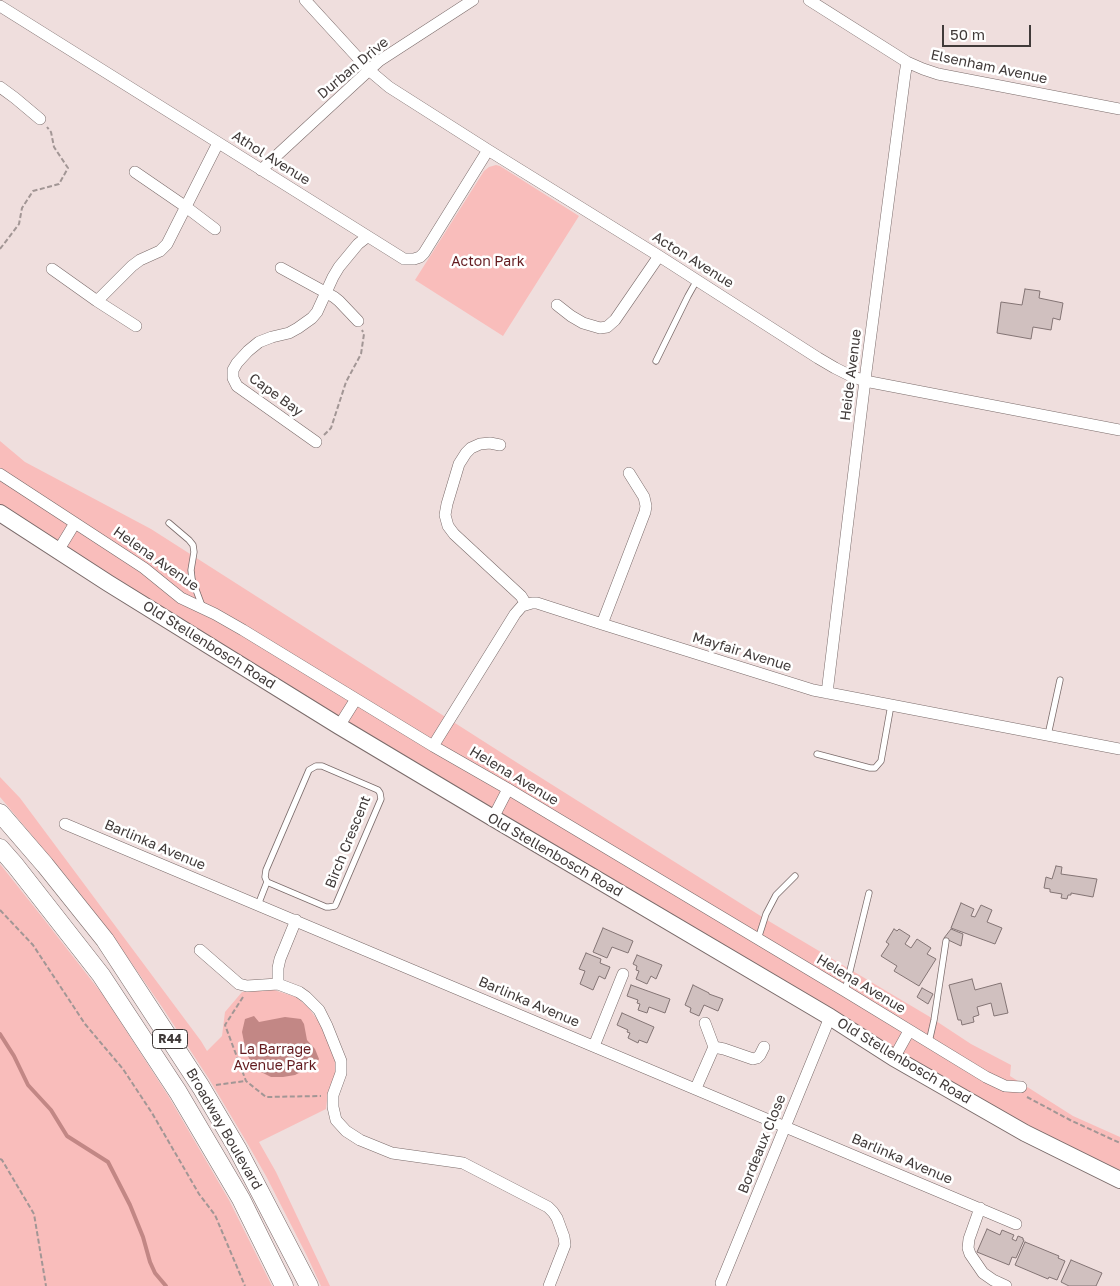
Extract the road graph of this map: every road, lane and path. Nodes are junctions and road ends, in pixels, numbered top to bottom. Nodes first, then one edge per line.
1 (305, 0) edge
2 (473, 0) edge
3 (809, 0) edge
4 (0, 6) edge
5 (907, 62) junction
6 (370, 70) junction
7 (0, 87) edge
8 (1120, 109) edge
9 (40, 119) joint
10 (218, 143) junction
11 (488, 150) junction
12 (261, 170) junction
13 (135, 172) dead end
14 (186, 206) junction
15 (215, 228) dead end
16 (367, 237) junction
17 (0, 249) edge
18 (659, 256) junction
19 (281, 268) dead end
20 (52, 269) dead end
21 (697, 280) junction
22 (326, 293) junction
23 (96, 301) junction
24 (557, 306) dead end
25 (358, 321) joint
26 (136, 326) dead end
27 (656, 361) dead end
28 (865, 381) junction
29 (1120, 430) edge
30 (316, 442) joint
31 (500, 445) dead end
32 (629, 473) dead end
33 (0, 474) edge
34 (0, 514) edge
35 (169, 522) dead end
36 (75, 523) junction
37 (58, 551) junction
38 (526, 604) junction
39 (203, 608) junction
40 (602, 624) junction
41 (1060, 680) dead end
42 (827, 693) junction
43 (356, 699) junction
44 (891, 705) junction
45 (339, 726) junction
46 (1048, 735) junction
47 (434, 746) junction
48 (1120, 749) edge
49 (817, 754) dead end
50 (508, 790) junction
51 (0, 813) edge
52 (492, 818) junction
53 (66, 824) dead end
54 (0, 848) edge
55 (795, 876) dead end
56 (267, 882) junction
57 (869, 893) dead end
58 (258, 904) junction
59 (0, 910) edge
60 (296, 920) junction
61 (758, 939) junction
62 (946, 941) dead end
63 (200, 950) dead end
64 (623, 974) dead end
65 (278, 984) junction
66 (250, 986) junction
67 (844, 991) junction
68 (830, 1017) junction
69 (705, 1023) dead end
70 (909, 1031) junction
71 (929, 1042) junction
72 (594, 1046) junction
73 (714, 1047) junction
74 (764, 1047) dead end
75 (894, 1058) junction
76 (246, 1081) junction
77 (201, 1087) junction
78 (1015, 1087) joint
79 (696, 1088) junction
80 (333, 1095) junction
81 (786, 1126) junction
82 (1120, 1143) edge
83 (0, 1159) edge
84 (1120, 1180) edge
85 (980, 1208) junction
86 (1016, 1224) dead end
87 (721, 1283) dead end
88 (46, 1286) edge
89 (245, 1286) edge
90 (284, 1286) edge
91 (309, 1286) edge
92 (548, 1286) edge
93 (1006, 1286) edge

1 - 6 street, Acton Avenue
2 - 6 street, Durban Drive
3 - 5 street, Elsenham Avenue
4 - 10 street, Athol Avenue
5 - 8 street, Elsenham Avenue
5 - 28 street, Heide Avenue
6 - 11 street, Acton Avenue
6 - 12 street, Durban Drive
7 - 9 street
9 - 17 path
10 - 12 street, Athol Avenue
10 - 14 street
11 - 16 street, Athol Avenue
11 - 18 street, Acton Avenue
12 - 16 street, Athol Avenue
13 - 14 street
14 - 15 street
14 - 23 street
16 - 22 street, Cape Bay
18 - 21 street, Acton Avenue
18 - 24 street
19 - 22 street
20 - 23 street
21 - 27 lane
21 - 28 street, Acton Avenue
22 - 25 street
22 - 30 street, Cape Bay
23 - 26 street
25 - 30 path
28 - 29 street, Acton Avenue
28 - 42 street, Heide Avenue
31 - 38 street
32 - 40 street
33 - 36 street, Helena Avenue
34 - 37 street, Old Stellenbosch Road
35 - 39 lane
36 - 37 street
36 - 39 street, Helena Avenue
37 - 45 street, Old Stellenbosch Road
38 - 40 street, Mayfair Avenue
38 - 47 street
39 - 43 street, Helena Avenue
40 - 42 street, Mayfair Avenue
41 - 46 lane
42 - 44 street, Mayfair Avenue
43 - 45 street
43 - 47 street, Helena Avenue
44 - 46 street, Mayfair Avenue
44 - 49 lane
45 - 52 street, Old Stellenbosch Road
46 - 48 street, Mayfair Avenue
47 - 50 street, Helena Avenue
50 - 52 street
50 - 61 street, Helena Avenue
51 - 77 main road, Broadway Boulevard / R44
52 - 68 street, Old Stellenbosch Road
53 - 58 street, Barlinka Avenue
54 - 90 main road, Broadway Boulevard / R44
55 - 61 lane
56 - 56 lane, Birch Crescent
56 - 58 lane, Birch Crescent
57 - 67 lane
58 - 60 street, Barlinka Avenue
59 - 89 path
60 - 65 street
60 - 72 street, Barlinka Avenue
61 - 67 street, Helena Avenue
62 - 71 lane
63 - 66 street
64 - 72 street
65 - 66 street
65 - 80 street
66 - 76 path
67 - 70 street, Helena Avenue
68 - 75 street, Old Stellenbosch Road
68 - 81 street, Bordeaux Close
69 - 73 street
70 - 71 street, Helena Avenue
70 - 75 street
71 - 78 street, Helena Avenue
72 - 79 street, Barlinka Avenue
73 - 74 street
73 - 79 street
75 - 84 street, Old Stellenbosch Road
76 - 77 path
76 - 80 path
77 - 91 main road, Broadway Boulevard / R44
78 - 82 path
79 - 81 street, Barlinka Avenue
80 - 92 street
81 - 85 street, Barlinka Avenue
81 - 87 street, Bordeaux Close
83 - 88 path
85 - 86 street, Barlinka Avenue
85 - 93 street

